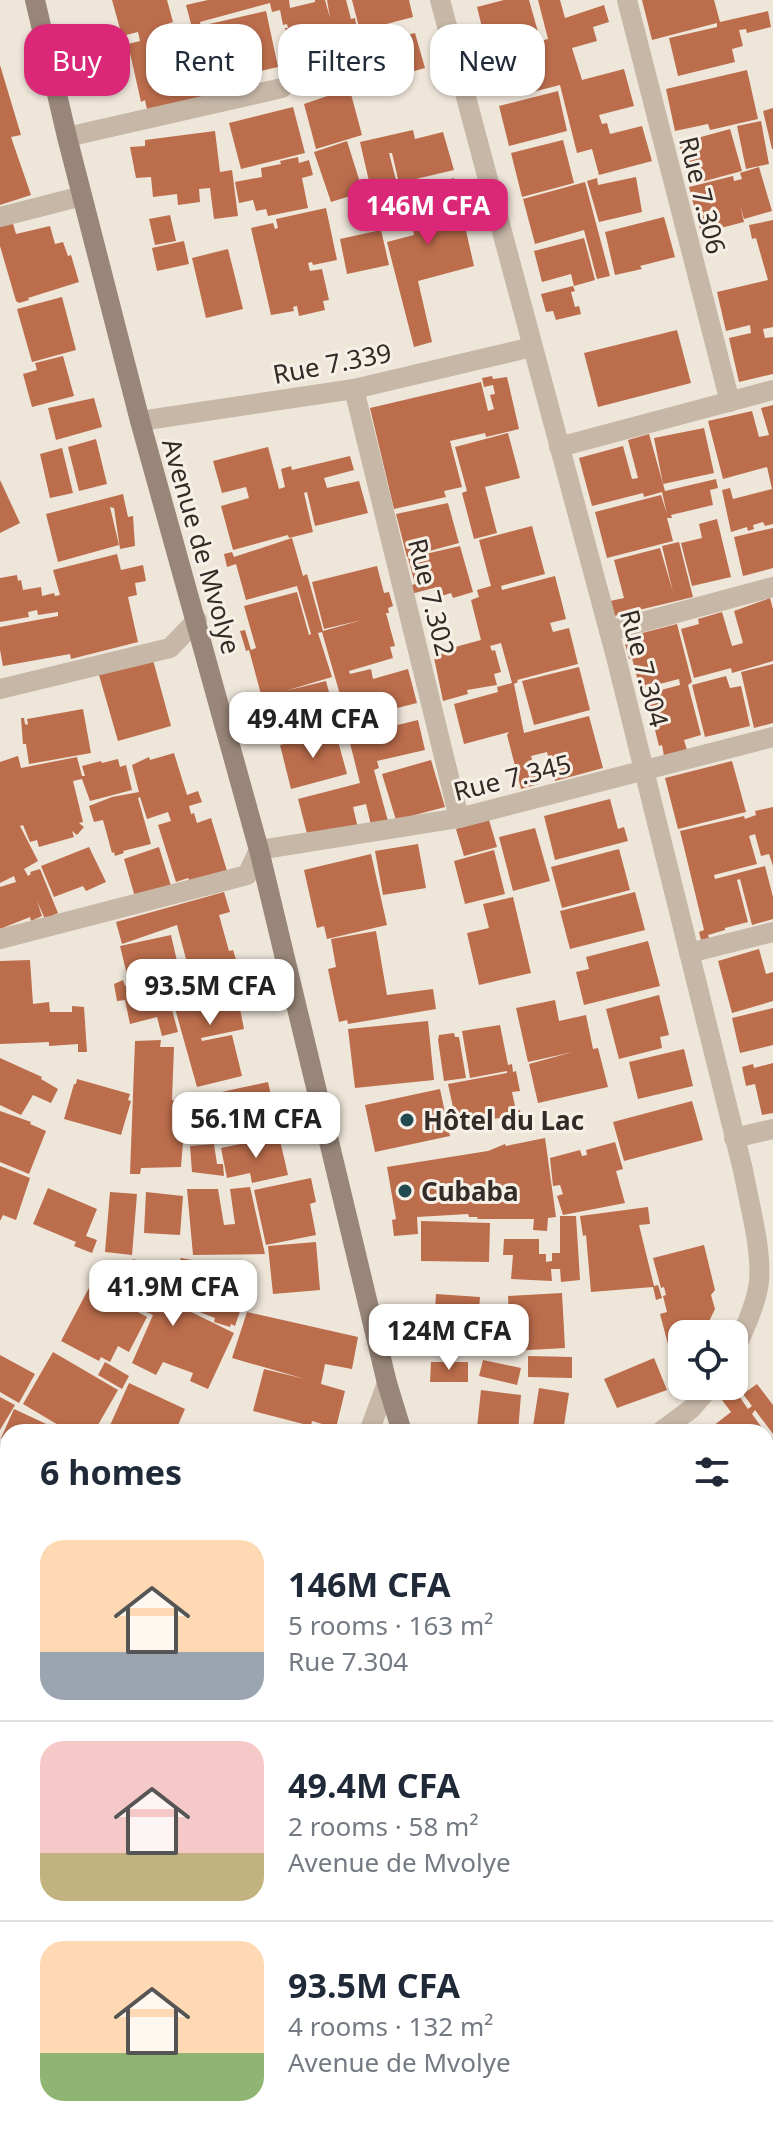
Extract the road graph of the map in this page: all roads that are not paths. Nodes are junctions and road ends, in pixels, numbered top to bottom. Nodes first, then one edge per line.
1 (35, 0) edge
2 (440, 0) edge
3 (627, 0) edge
4 (278, 89) edge
5 (67, 137) junction
6 (82, 196) junction
7 (0, 217) edge
8 (532, 347) junction
9 (354, 389) junction
10 (773, 390) edge
11 (730, 402) junction
12 (140, 421) junction
13 (559, 447) junction
14 (773, 587) edge
15 (197, 620) junction
16 (609, 631) junction
17 (0, 689) edge
18 (773, 737) edge
19 (645, 771) junction
20 (459, 818) junction
21 (259, 850) junction
22 (773, 932) edge
23 (0, 939) edge
24 (689, 953) junction
25 (773, 1129) edge
26 (734, 1138) junction
27 (759, 1282) junction
28 (773, 1298) edge
29 (747, 1320) edge
30 (387, 1383) junction
31 (699, 1400) edge
32 (372, 1424) edge
33 (400, 1424) edge
34 (671, 1424) edge

1 - 5 main road, Avenue de Mvolye
2 - 8 street, Rue 7.304
3 - 11 street, Rue 7.306
4 - 5 street
5 - 6 main road, Avenue de Mvolye
6 - 7 street
6 - 12 main road, Avenue de Mvolye
8 - 9 street, Rue 7.339
8 - 13 street, Rue 7.304
9 - 12 street, Rue 7.339
9 - 20 street, Rue 7.302
10 - 11 street
11 - 13 street
12 - 15 main road, Avenue de Mvolye
13 - 16 street, Rue 7.304
14 - 16 street
15 - 17 street
15 - 21 main road, Avenue de Mvolye
16 - 19 street, Rue 7.304
18 - 19 street, Rue 7.345
19 - 20 street, Rue 7.345
19 - 24 street, Rue 7.304
20 - 21 street, Rue 7.345
21 - 23 street
21 - 30 main road, Avenue de Mvolye
22 - 24 street
24 - 26 street, Rue 7.304
25 - 26 street
26 - 27 street, Rue 7.304
27 - 28 street
27 - 29 street, Rue 7.304
30 - 32 street
30 - 33 main road, Avenue de Mvolye
31 - 34 street

